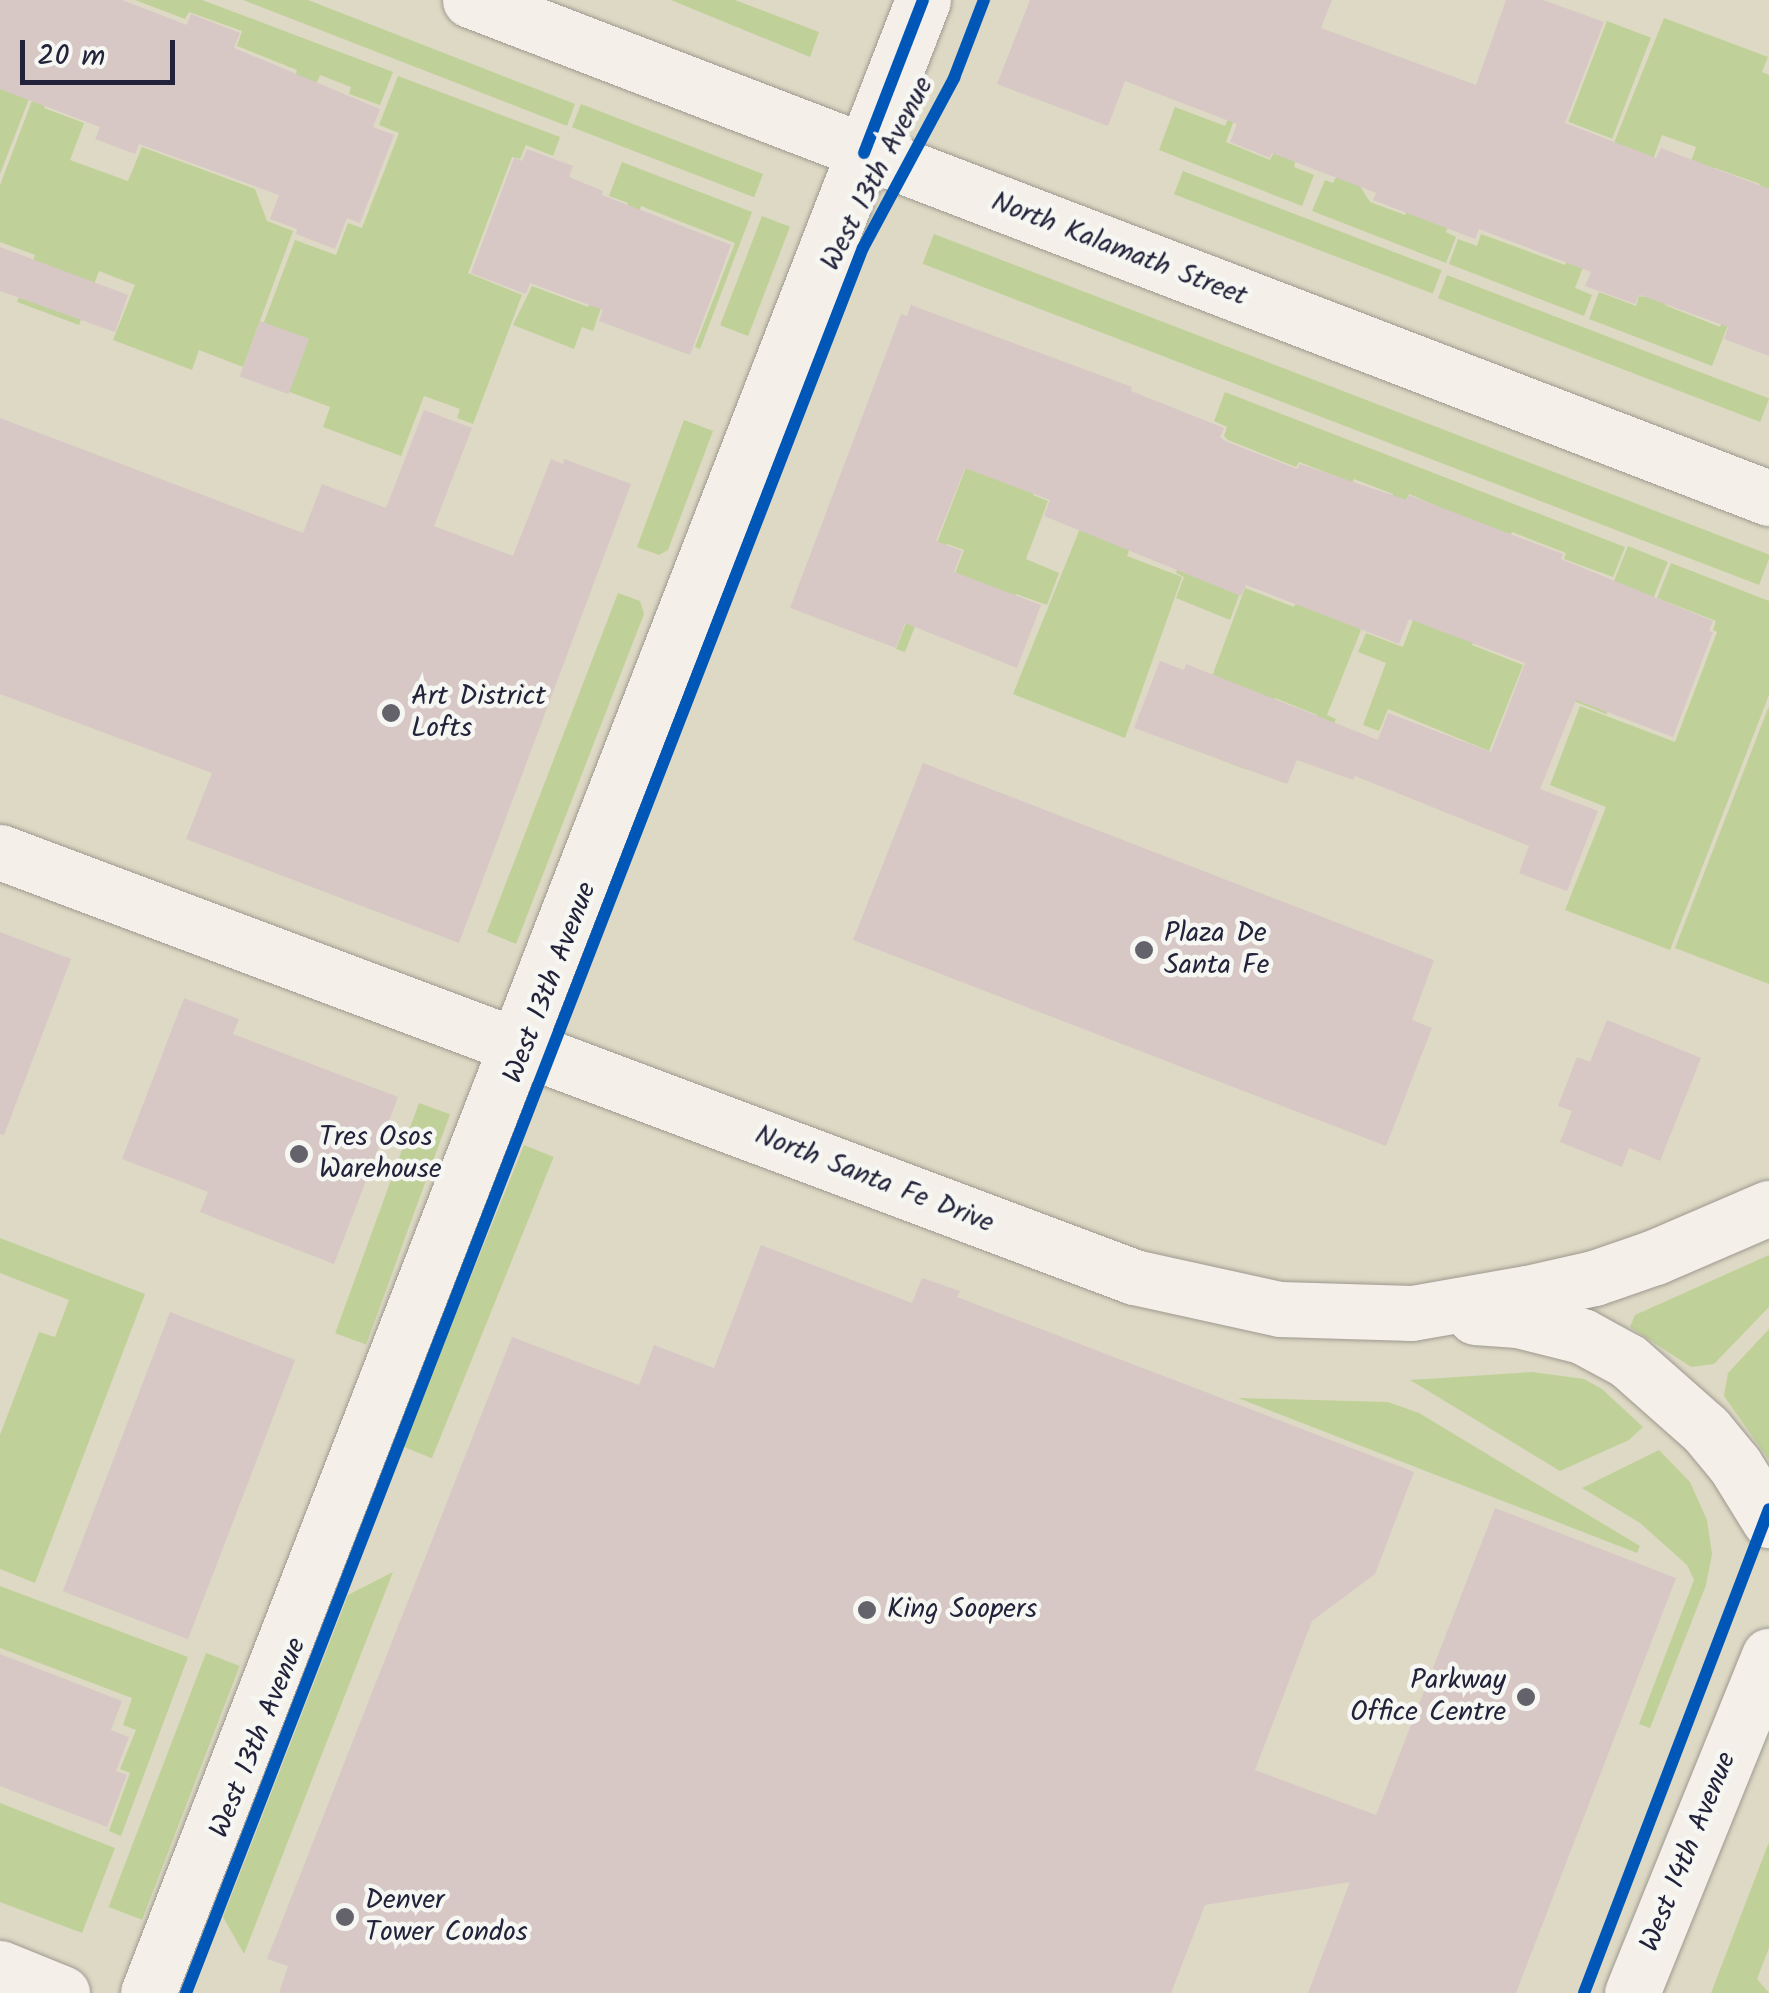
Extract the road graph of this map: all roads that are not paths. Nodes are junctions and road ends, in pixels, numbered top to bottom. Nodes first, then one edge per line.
1 (470, 0) edge
2 (923, 0) edge
3 (864, 153) junction
4 (1769, 498) edge
5 (0, 852) edge
6 (519, 1047) junction
7 (1769, 1208) edge
8 (1412, 1313) junction
9 (1769, 1520) edge
10 (1769, 1656) edge
11 (0, 1968) edge
12 (62, 1993) edge
13 (148, 1993) edge
14 (1632, 1993) edge

1 - 3 main road, North Kalamath Street
2 - 3 main road, West 13th Avenue
3 - 4 main road, North Kalamath Street
3 - 6 main road, West 13th Avenue
5 - 6 main road, North Santa Fe Drive
6 - 8 main road, North Santa Fe Drive
6 - 13 main road, West 13th Avenue
7 - 8 main road, North Santa Fe Drive
8 - 9 main road
10 - 14 main road, West 14th Avenue
11 - 12 main road

